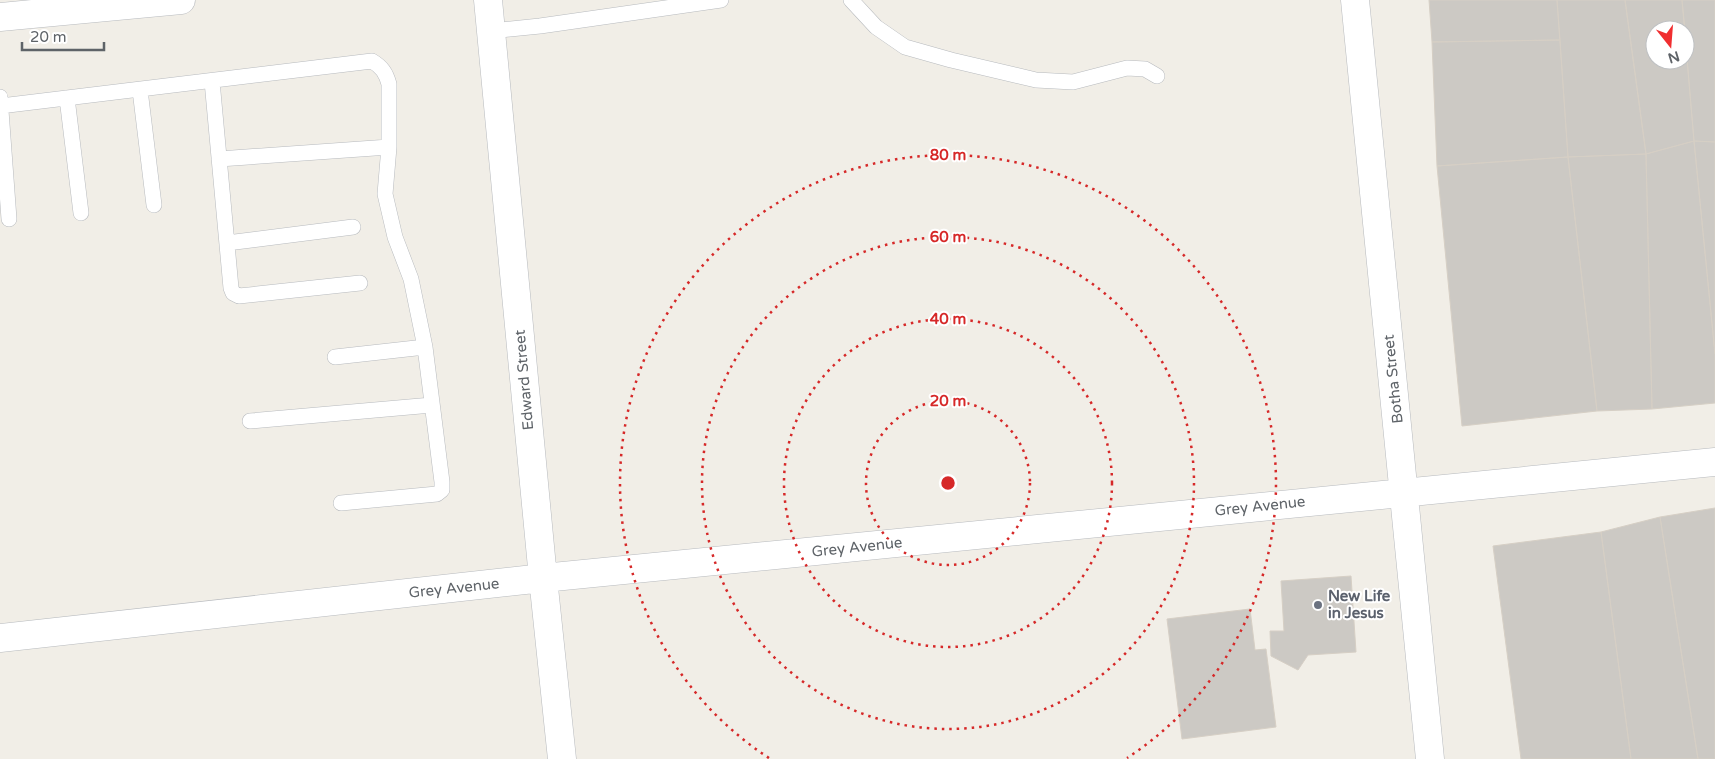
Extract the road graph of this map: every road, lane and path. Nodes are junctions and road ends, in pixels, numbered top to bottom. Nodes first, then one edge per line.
1 (181, 0) edge
2 (488, 0) edge
3 (721, 0) edge
4 (851, 0) edge
5 (1355, 0) edge
6 (0, 17) edge
7 (491, 31) junction
8 (1157, 76) dead end
9 (212, 81) junction
10 (140, 90) junction
11 (67, 98) junction
12 (0, 103) edge
13 (388, 147) junction
14 (219, 159) junction
15 (154, 205) dead end
16 (81, 213) dead end
17 (9, 219) dead end
18 (353, 227) dead end
19 (227, 243) junction
20 (360, 283) dead end
21 (425, 347) junction
22 (335, 357) dead end
23 (432, 405) junction
24 (250, 421) dead end
25 (1715, 462) edge
26 (1404, 492) junction
27 (341, 503) dead end
28 (543, 578) junction
29 (0, 638) edge
30 (562, 759) edge
31 (1430, 759) edge

1 - 6 street
2 - 7 street, Edward Street
3 - 7 lane
4 - 8 lane
5 - 26 street, Botha Street
7 - 28 street, Edward Street
9 - 10 lane
9 - 13 lane
9 - 14 lane
10 - 11 lane
10 - 15 lane
11 - 12 lane
11 - 16 lane
12 - 17 lane
13 - 14 lane
13 - 21 lane
14 - 19 lane
18 - 19 lane
19 - 20 lane
21 - 22 lane
21 - 23 lane
23 - 24 lane
23 - 27 lane
25 - 26 street, Grey Avenue
26 - 28 street, Grey Avenue
26 - 31 street, Botha Street
28 - 29 street, Grey Avenue
28 - 30 street, Edward Street

